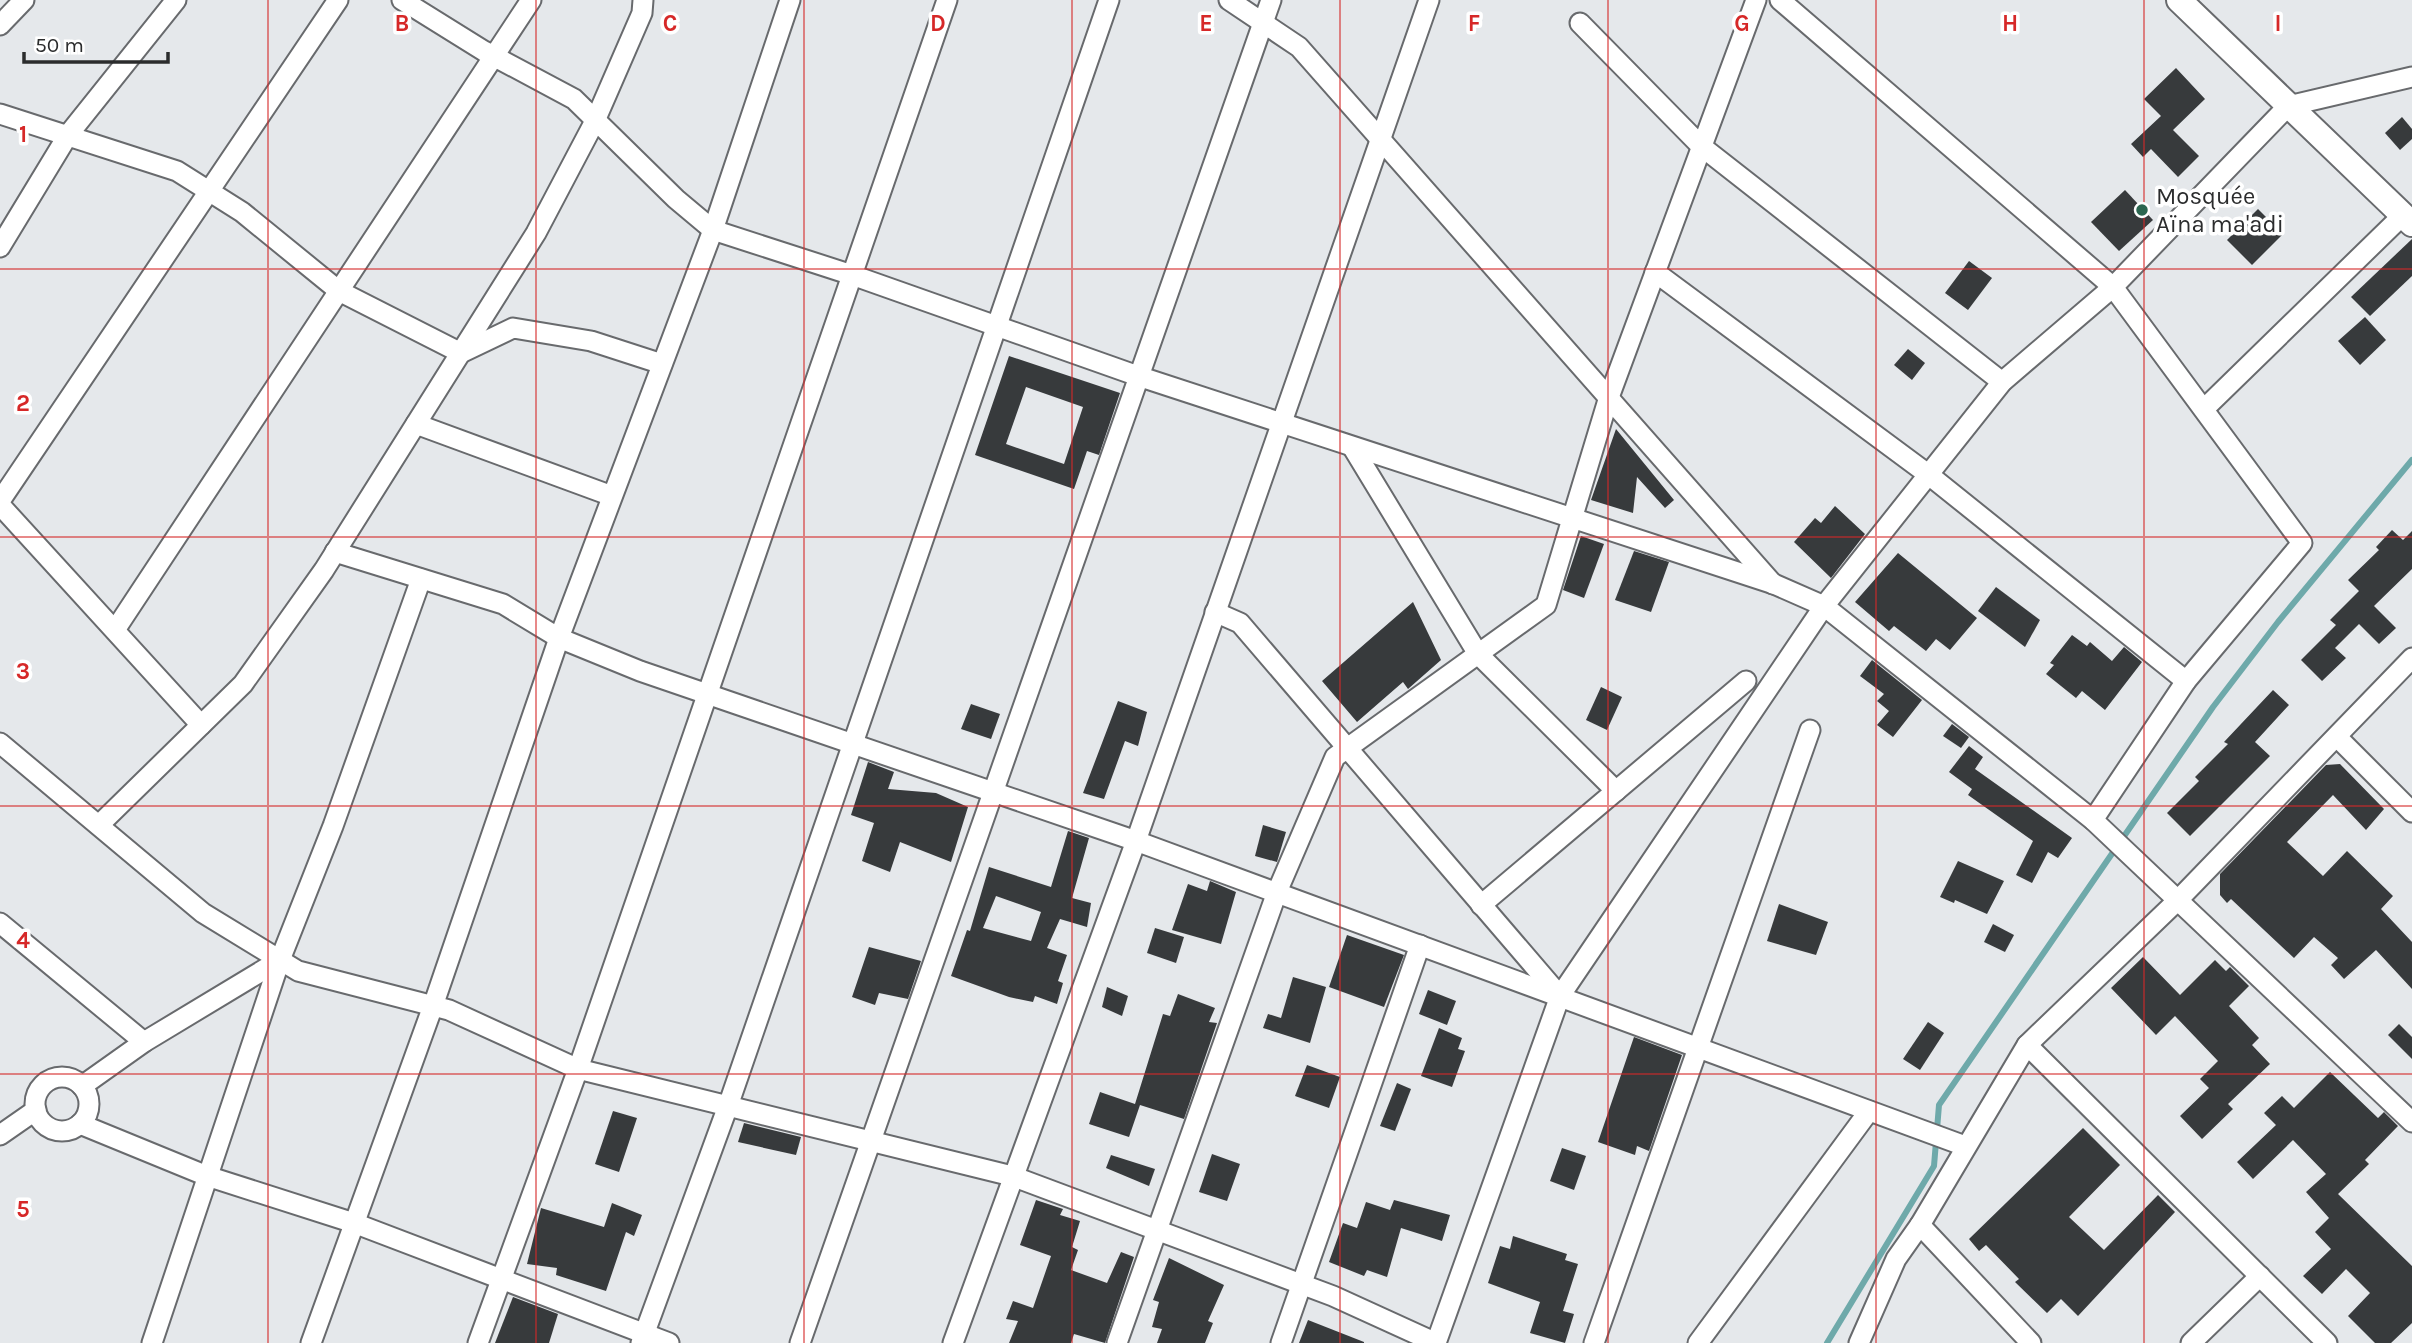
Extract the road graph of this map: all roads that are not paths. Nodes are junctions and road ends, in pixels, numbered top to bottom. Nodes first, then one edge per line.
1 (24, 0) edge
2 (176, 0) edge
3 (338, 0) edge
4 (402, 0) edge
5 (531, 0) edge
6 (642, 0) edge
7 (790, 0) edge
8 (947, 0) edge
9 (1109, 0) edge
10 (1229, 0) edge
11 (1271, 0) edge
12 (1429, 0) edge
13 (1756, 0) edge
14 (1780, 0) edge
15 (2179, 0) edge
16 (1580, 23) dead end
17 (1261, 24) junction
18 (0, 25) edge
19 (494, 56) junction
20 (2412, 77) edge
21 (2288, 106) junction
22 (0, 114) edge
23 (595, 121) junction
24 (68, 135) junction
25 (1380, 139) junction
26 (1701, 146) junction
27 (209, 191) junction
28 (2407, 219) edge
29 (713, 230) junction
30 (0, 247) edge
31 (1655, 272) junction
32 (852, 275) junction
33 (2113, 287) junction
34 (338, 291) junction
35 (997, 326) junction
36 (461, 353) junction
37 (662, 364) junction
38 (1138, 376) junction
39 (2002, 382) junction
40 (1608, 400) junction
41 (2204, 410) junction
42 (1280, 421) junction
43 (416, 424) junction
44 (1353, 448) junction
45 (1928, 475) junction
46 (612, 496) junction
47 (0, 503) edge
48 (1572, 517) junction
49 (335, 552) junction
50 (421, 579) junction
51 (1774, 584) junction
52 (1824, 606) junction
53 (1215, 612) junction
54 (115, 630) junction
55 (559, 638) junction
56 (1478, 654) junction
57 (2412, 658) edge
58 (1746, 681) dead end
59 (2186, 681) junction
60 (707, 694) junction
61 (201, 725) junction
62 (1810, 730) dead end
63 (2338, 738) junction
64 (0, 743) edge
65 (852, 745) junction
66 (1347, 748) junction
67 (1616, 791) junction
68 (992, 793) junction
69 (2412, 812) edge
70 (2093, 820) junction
71 (99, 825) junction
72 (1136, 841) junction
73 (1277, 892) junction
74 (2178, 900) junction
75 (1481, 905) junction
76 (0, 923) edge
77 (1420, 945) junction
78 (280, 960) junction
79 (1560, 996) junction
80 (433, 1006) junction
81 (144, 1042) junction
82 (2027, 1045) junction
83 (1698, 1047) junction
84 (578, 1069) junction
85 (82, 1086) junction
86 (728, 1105) junction
87 (36, 1110) junction
88 (1869, 1111) junction
89 (2412, 1122) edge
90 (80, 1124) junction
91 (0, 1135) edge
92 (871, 1140) junction
93 (1965, 1146) junction
94 (207, 1177) junction
95 (1012, 1177) junction
96 (354, 1223) junction
97 (1920, 1225) junction
98 (1155, 1230) junction
99 (2260, 1276) junction
100 (502, 1279) junction
101 (1301, 1285) junction
102 (642, 1339) edge
103 (152, 1343) edge
104 (311, 1343) edge
105 (478, 1343) edge
106 (669, 1343) edge
107 (800, 1343) edge
108 (953, 1343) edge
109 (1117, 1343) edge
110 (1281, 1343) edge
111 (1436, 1343) edge
112 (1594, 1343) edge
113 (1699, 1343) edge
114 (1859, 1343) edge
115 (2031, 1343) edge
116 (2191, 1343) edge
117 (2328, 1343) edge

1 - 18 street
2 - 24 street
3 - 27 street
4 - 19 street
5 - 19 street
6 - 23 street
7 - 29 street
8 - 32 street
9 - 35 street
10 - 17 street
11 - 17 street
12 - 25 street
13 - 26 street
14 - 33 street
15 - 21 street
16 - 26 street
17 - 25 street
17 - 38 street
19 - 23 street
19 - 34 street
20 - 21 street
21 - 28 street
21 - 33 street
22 - 24 street
23 - 29 street
23 - 36 street
24 - 27 street
24 - 30 street
25 - 40 street
25 - 42 street
26 - 31 street
26 - 39 street
27 - 34 street
27 - 47 street
28 - 41 street
29 - 32 street
29 - 37 street
31 - 40 street
31 - 45 street
32 - 35 street
32 - 60 street
33 - 39 street
33 - 41 street
34 - 36 street
34 - 54 street
35 - 38 street
35 - 65 street
36 - 37 street
36 - 43 street
37 - 46 street
38 - 42 street
38 - 68 street
39 - 45 street
40 - 48 street
40 - 51 street
41 - 59 street
42 - 44 street
42 - 53 street
43 - 46 street
43 - 49 street
44 - 48 street
44 - 56 street
45 - 52 street
45 - 59 street
46 - 55 street
47 - 54 street
48 - 51 street
48 - 56 street
49 - 50 street
49 - 61 street
50 - 55 street
50 - 78 street
51 - 52 street
52 - 70 street
52 - 79 street
53 - 66 street
53 - 72 street
54 - 61 street
55 - 60 street
55 - 80 street
56 - 66 street
56 - 67 street
57 - 63 street
58 - 67 street
59 - 70 street
60 - 65 street
60 - 84 street
61 - 71 street
62 - 83 street
63 - 69 street
63 - 74 street
64 - 71 street
65 - 68 street
65 - 86 street
66 - 73 street
66 - 75 street
67 - 75 street
68 - 72 street
68 - 92 street
70 - 74 street
71 - 78 street
72 - 73 street
72 - 95 street
73 - 77 street
73 - 98 street
74 - 82 street
74 - 89 street
75 - 79 street
76 - 81 street
77 - 79 street
77 - 101 street
78 - 80 street
78 - 81 street
78 - 94 street
79 - 83 street
79 - 111 street
80 - 84 street
80 - 96 street
81 - 85 street
82 - 93 street
82 - 99 street
83 - 88 street
83 - 112 street
84 - 86 street
84 - 100 street
85 - 87 street
85 - 90 street
86 - 92 street
86 - 102 street
87 - 90 street
87 - 91 street
88 - 93 street
88 - 113 street
90 - 94 street
92 - 95 street
92 - 107 street
93 - 97 street
94 - 96 street
94 - 103 street
95 - 98 street
95 - 108 street
96 - 100 street
96 - 104 street
97 - 114 street
97 - 115 street
98 - 101 street
98 - 109 street
99 - 116 street
99 - 117 street
100 - 102 street
100 - 105 street
101 - 110 street
101 - 111 street
102 - 106 street

